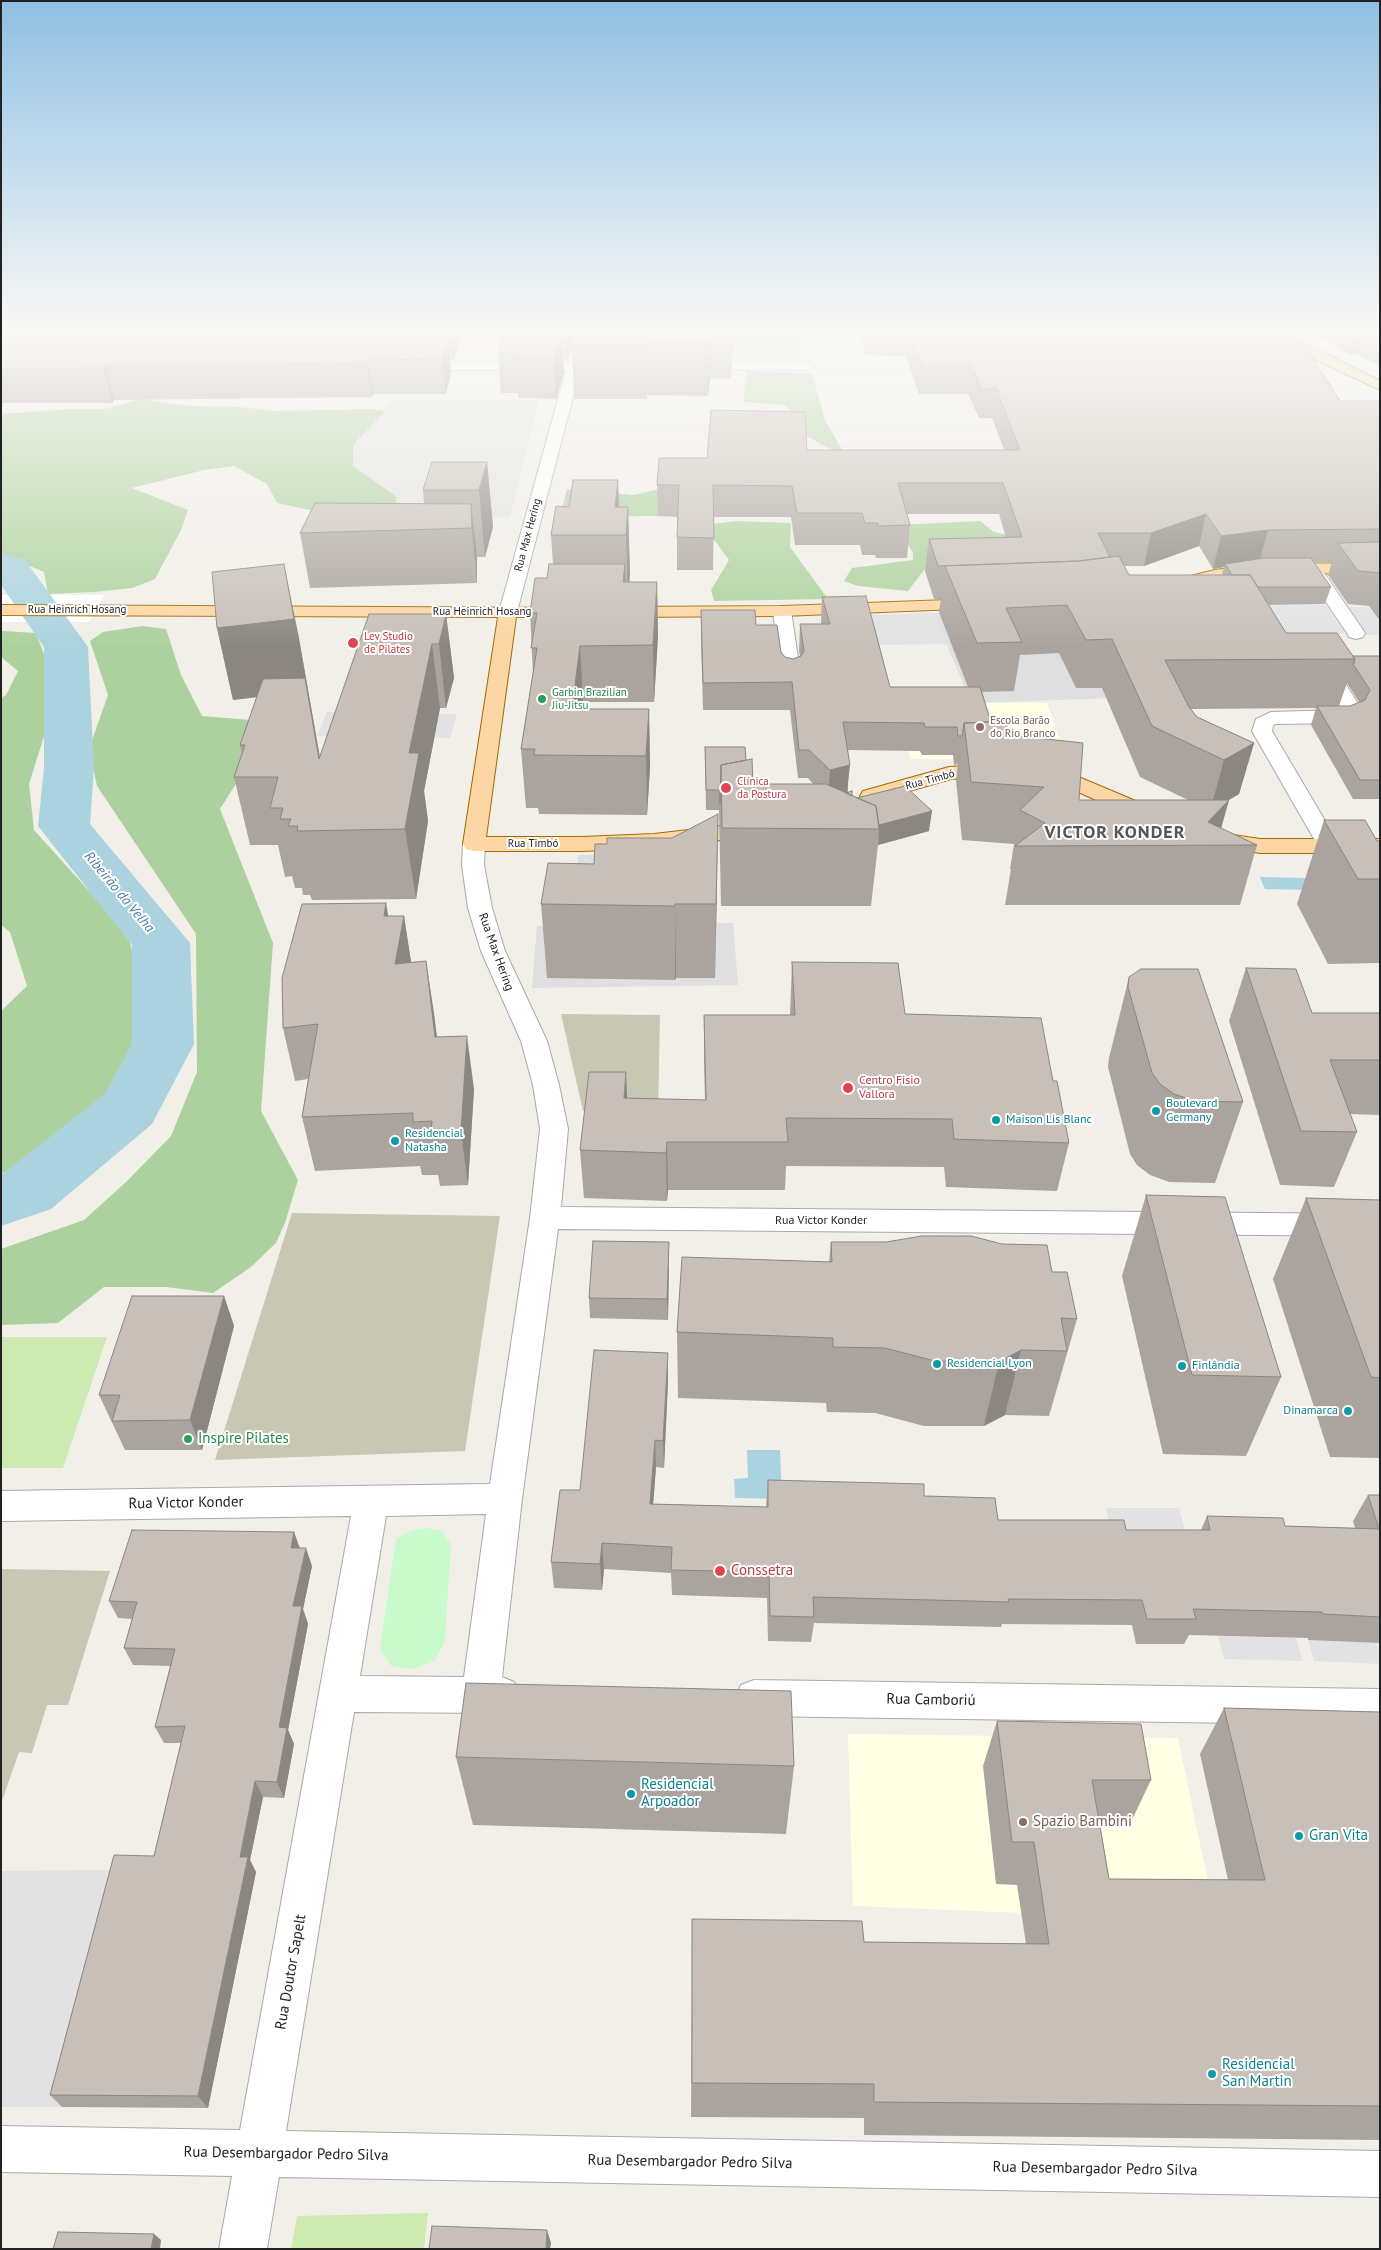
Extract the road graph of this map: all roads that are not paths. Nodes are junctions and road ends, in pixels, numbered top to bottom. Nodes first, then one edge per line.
1 (555, 438) edge
2 (1312, 568) junction
3 (1380, 568) edge
4 (1166, 587) edge
5 (995, 604) edge
6 (1, 610) edge
7 (437, 611) junction
8 (782, 611) junction
9 (508, 612) junction
10 (579, 612) edge
11 (598, 612) edge
12 (1356, 633) dead end
13 (490, 638) junction
14 (791, 678) edge
15 (1333, 679) edge
16 (854, 801) edge
17 (781, 820) edge
18 (1169, 824) edge
19 (1197, 834) edge
20 (474, 844) junction
21 (1329, 846) junction
22 (1380, 846) edge
23 (545, 1218) junction
24 (1380, 1225) edge
25 (505, 1499) junction
26 (371, 1500) junction
27 (1, 1506) edge
28 (338, 1694) junction
29 (481, 1694) junction
30 (534, 1695) edge
31 (721, 1698) edge
32 (1380, 1707) edge
33 (1, 2149) edge
34 (260, 2154) junction
35 (1380, 2174) edge
36 (242, 2249) edge

1 - 9 street, Rua Max Hering
2 - 3 main road
2 - 4 main road
2 - 12 street
5 - 8 main road
6 - 7 main road, Rua Heinrich Hosang
7 - 9 main road, Rua Heinrich Hosang
7 - 13 main road
8 - 11 main road
8 - 14 street
9 - 10 main road, Rua Heinrich Hosang
9 - 13 main road, Rua Max Hering
13 - 20 main road, Rua Max Hering
15 - 21 street
16 - 18 main road, Rua Timbó
17 - 20 main road, Rua Timbó
19 - 21 main road
20 - 23 street, Rua Max Hering
21 - 22 main road
23 - 24 street, Rua Victor Konder
23 - 25 street
25 - 26 street, Rua Victor Konder
25 - 29 street
26 - 27 street, Rua Victor Konder
26 - 28 street, Rua Doutor Sapelt
28 - 29 street
28 - 34 street, Rua Doutor Sapelt
29 - 30 street
31 - 32 street, Rua Camboriú
33 - 34 street, Rua Desembargador Pedro Silva
34 - 35 street, Rua Desembargador Pedro Silva
34 - 36 street, Rua Doutor Sapelt

